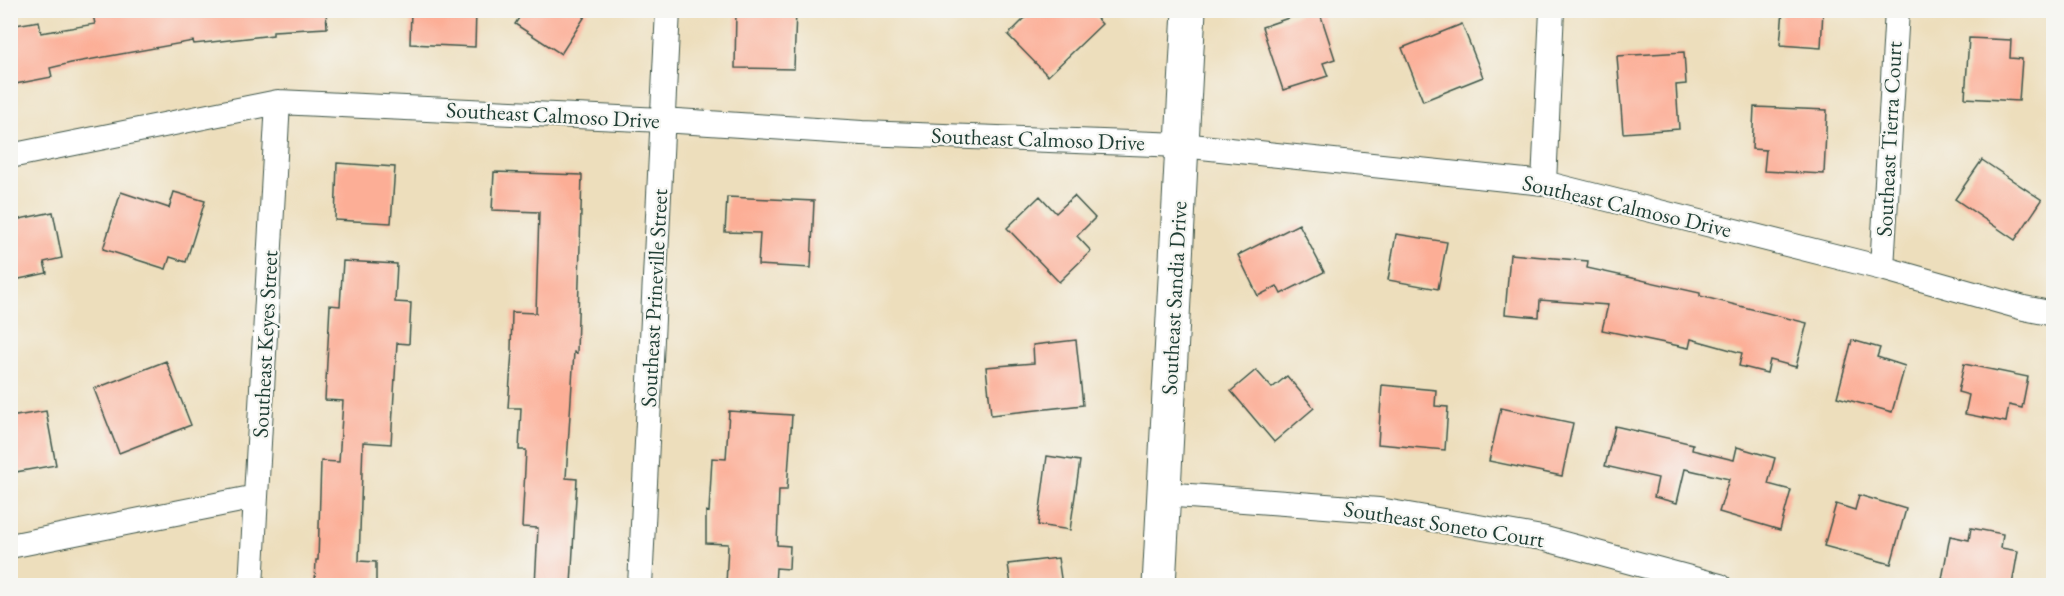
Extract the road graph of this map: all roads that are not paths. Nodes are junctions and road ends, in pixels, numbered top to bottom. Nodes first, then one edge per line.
1 (668, 10) edge
2 (1189, 10) edge
3 (1552, 10) edge
4 (1897, 10) edge
5 (278, 102) junction
6 (662, 120) junction
7 (1182, 145) junction
8 (10, 156) edge
9 (1544, 183) junction
10 (1882, 268) junction
11 (2054, 314) edge
12 (1163, 494) junction
13 (256, 497) junction
14 (10, 546) edge
15 (251, 585) edge
16 (640, 585) edge
17 (1159, 585) edge
18 (1720, 585) edge

1 - 6 street, Southeast Prineville Street
2 - 7 street, Southeast Sandia Drive
3 - 9 street
4 - 10 street, Southeast Tierra Court
5 - 6 street, Southeast Calmoso Drive
5 - 8 street, Southeast Calmoso Drive
5 - 13 street, Southeast Keyes Street
6 - 7 street, Southeast Calmoso Drive
6 - 16 street, Southeast Prineville Street
7 - 9 street, Southeast Calmoso Drive
7 - 12 street, Southeast Sandia Drive
9 - 10 street, Southeast Calmoso Drive
10 - 11 street, Southeast Calmoso Drive
12 - 17 street, Southeast Sandia Drive
12 - 18 street, Southeast Soneto Court
13 - 14 street
13 - 15 street, Southeast Keyes Street

